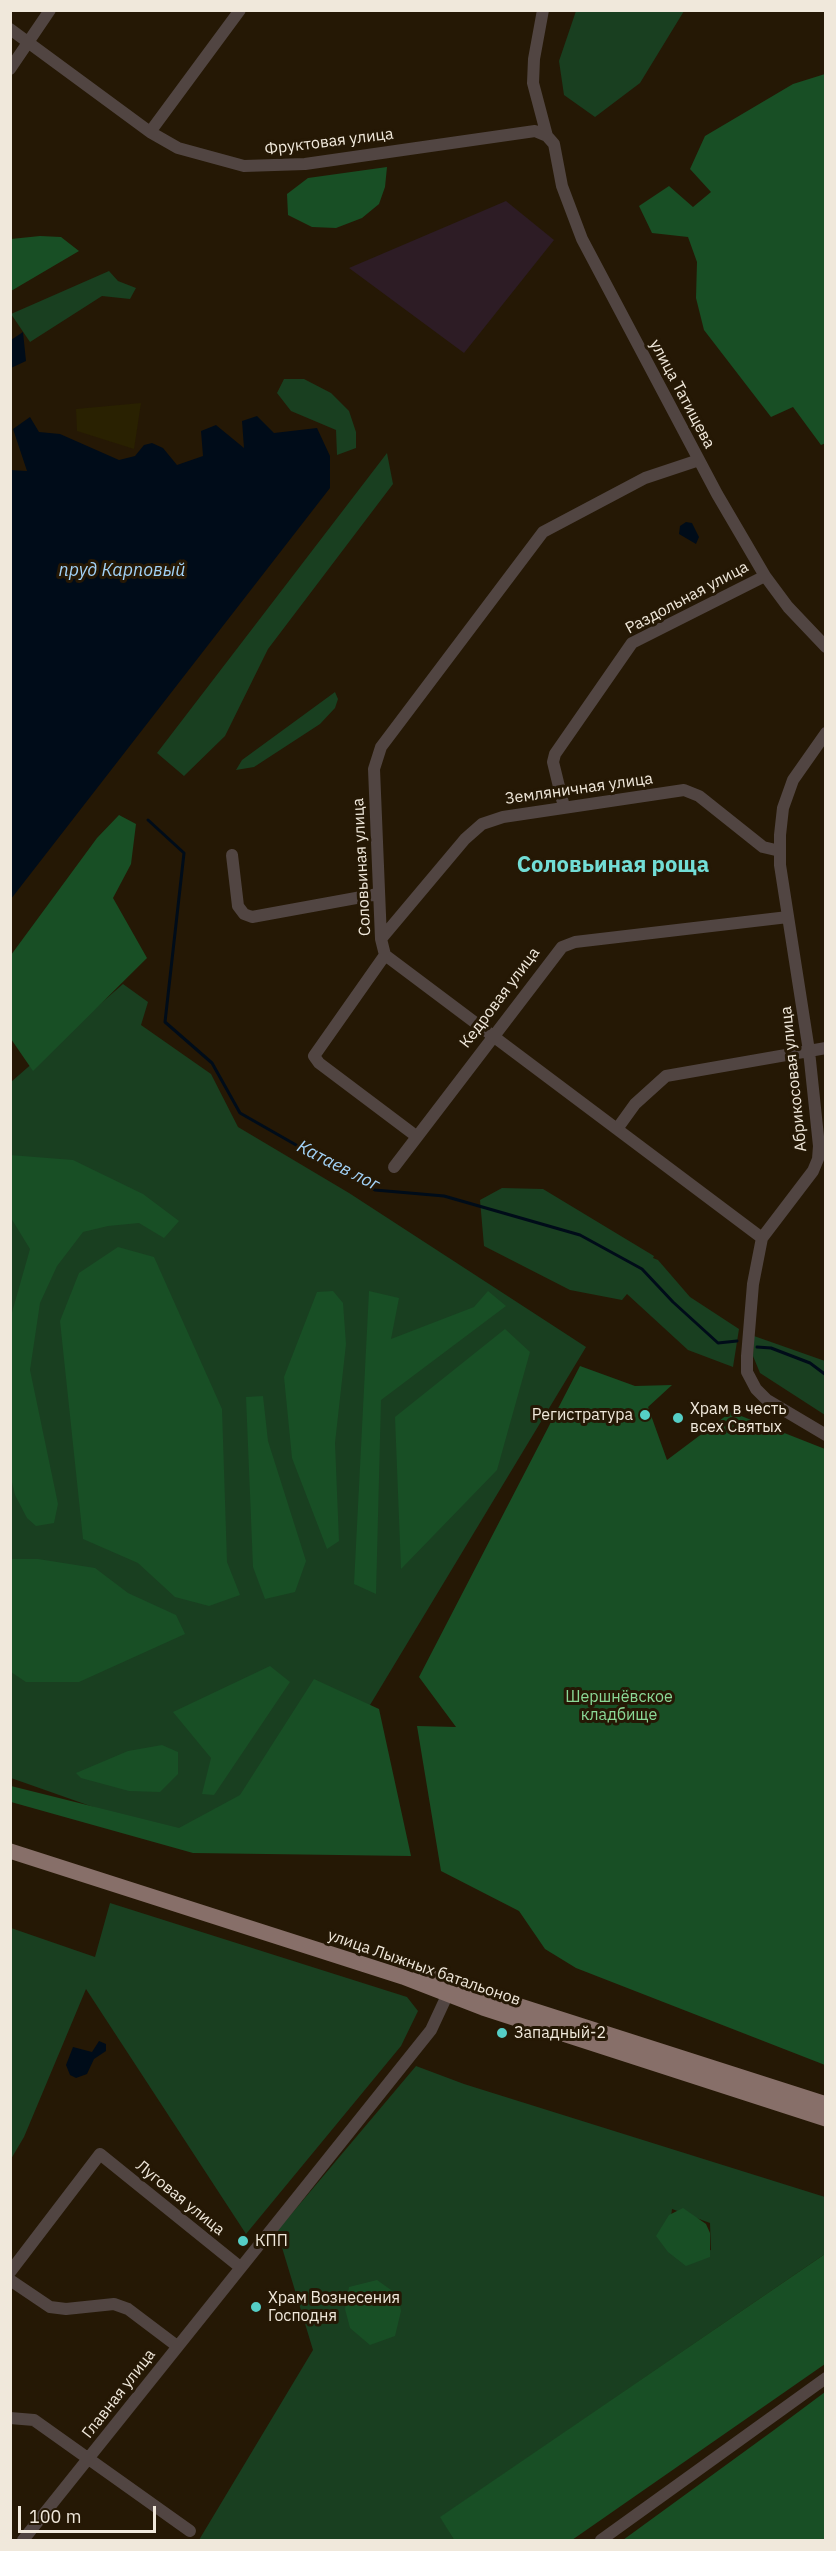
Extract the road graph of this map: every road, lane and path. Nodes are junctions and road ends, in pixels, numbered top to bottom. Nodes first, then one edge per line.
1 (50, 10) edge
2 (240, 10) edge
3 (543, 10) edge
4 (10, 28) edge
5 (28, 42) junction
6 (10, 69) edge
7 (150, 132) junction
8 (547, 136) junction
9 (699, 460) junction
10 (765, 576) junction
11 (825, 647) edge
12 (825, 733) edge
13 (564, 807) junction
14 (780, 851) junction
15 (232, 855) dead end
16 (378, 894) junction
17 (788, 916) junction
18 (381, 939) junction
19 (385, 956) junction
20 (492, 1035) junction
21 (825, 1048) edge
22 (809, 1051) junction
23 (617, 1129) junction
24 (416, 1136) junction
25 (394, 1167) dead end
26 (762, 1238) junction
27 (825, 1435) edge
28 (10, 1841) edge
29 (10, 1851) edge
30 (450, 1989) junction
31 (825, 2104) edge
32 (825, 2119) edge
33 (240, 2267) junction
34 (10, 2272) edge
35 (10, 2280) edge
36 (177, 2346) junction
37 (825, 2378) edge
38 (10, 2418) edge
39 (89, 2460) junction
40 (190, 2531) dead end
41 (23, 2541) edge
42 (601, 2541) edge

1 - 5 street
2 - 7 street
3 - 8 street, улица Татищева
4 - 5 street, Фруктовая улица
5 - 6 street
5 - 7 street, Фруктовая улица
7 - 8 street, Фруктовая улица
8 - 9 street, улица Татищева
9 - 10 street, улица Татищева
9 - 16 street, Соловьиная улица
10 - 11 street, улица Татищева
10 - 13 street, Раздольная улица
12 - 14 street, Абрикосовая улица
13 - 14 street, Земляничная улица
13 - 18 street, Земляничная улица
14 - 17 street, Абрикосовая улица
15 - 16 street
16 - 18 street, Соловьиная улица
17 - 20 street, Кедровая улица
17 - 22 street, Абрикосовая улица
18 - 19 street, Соловьиная улица
19 - 20 street, Соловьиная улица
19 - 24 street
20 - 23 street, Соловьиная улица
20 - 24 street, Кедровая улица
21 - 22 street
22 - 23 street
22 - 26 street, Абрикосовая улица
23 - 26 street, Соловьиная улица
24 - 25 street, Кедровая улица
26 - 27 street
28 - 30 main road, улица Лыжных батальонов
29 - 30 main road, улица Лыжных батальонов
30 - 31 main road, улица Лыжных батальонов
30 - 32 main road, улица Лыжных батальонов
30 - 33 street, Главная улица
33 - 34 street, Луговая улица
33 - 36 street, Главная улица
35 - 36 street
36 - 39 street, Главная улица
37 - 42 street
38 - 39 street
39 - 40 street
39 - 41 street, Главная улица

